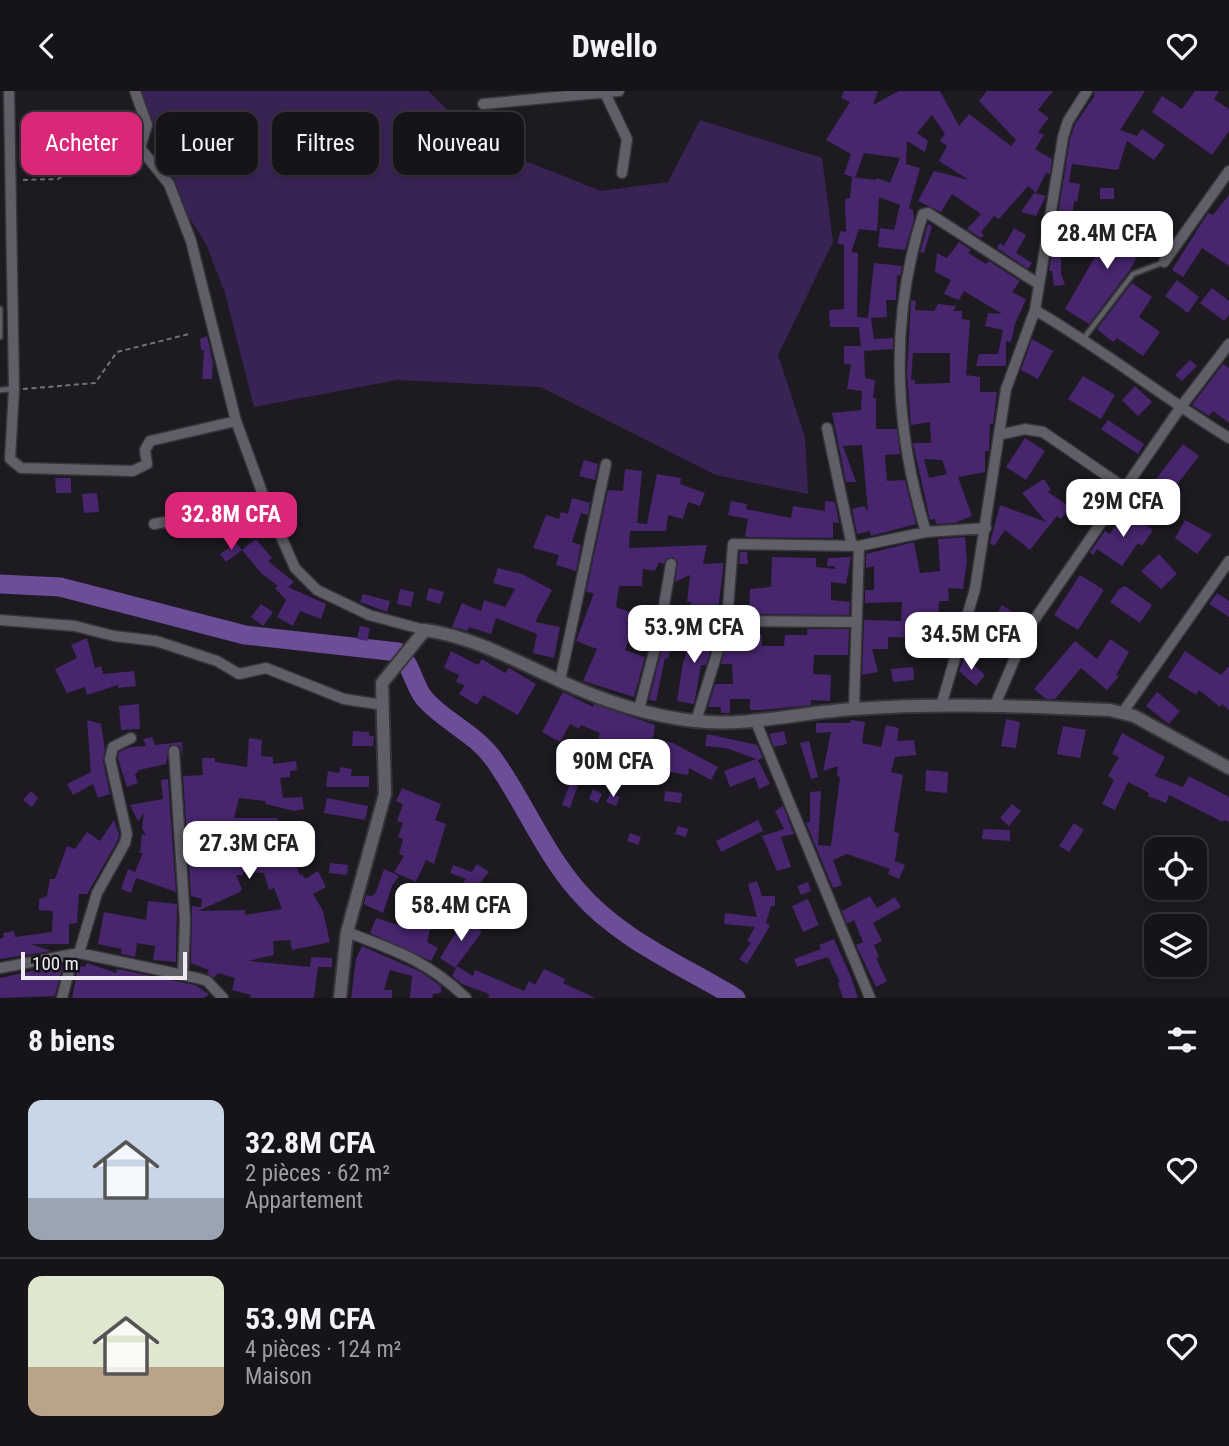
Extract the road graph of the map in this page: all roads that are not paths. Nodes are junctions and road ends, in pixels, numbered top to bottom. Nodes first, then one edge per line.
1 (9, 91) edge
2 (135, 91) edge
3 (619, 91) edge
4 (1087, 91) edge
5 (605, 93) edge
6 (562, 94) edge
7 (483, 104) dead end
8 (1229, 171) edge
9 (622, 173) dead end
10 (1225, 184) edge
11 (1164, 262) joint
12 (1037, 283) junction
13 (0, 309) edge
14 (1035, 310) junction
15 (0, 337) edge
16 (1083, 338) junction
17 (1229, 344) edge
18 (14, 389) junction
19 (0, 390) edge
20 (1181, 408) junction
21 (236, 421) junction
22 (827, 428) dead end
23 (999, 435) junction
24 (1229, 438) edge
25 (606, 464) dead end
26 (1125, 488) junction
27 (266, 503) junction
28 (154, 524) dead end
29 (986, 528) junction
30 (926, 532) junction
31 (856, 546) junction
32 (1229, 561) edge
33 (671, 564) dead end
34 (0, 621) edge
35 (727, 621) junction
36 (856, 622) junction
37 (425, 630) junction
38 (560, 681) junction
39 (383, 705) junction
40 (995, 705) junction
41 (941, 706) junction
42 (639, 709) junction
43 (854, 709) junction
44 (1123, 712) junction
45 (696, 721) junction
46 (756, 722) junction
47 (131, 738) dead end
48 (174, 751) dead end
49 (1229, 768) edge
50 (347, 932) junction
51 (76, 955) junction
52 (0, 968) edge
53 (183, 974) junction
54 (62, 998) edge
55 (223, 998) edge
56 (340, 998) edge
57 (466, 998) edge
58 (870, 998) edge

1 - 18 street
2 - 21 street
3 - 5 street
4 - 12 street
5 - 6 street
5 - 9 street
6 - 7 street
8 - 10 street
10 - 11 street
11 - 16 lane
12 - 14 street
12 - 30 street
13 - 15 lane
14 - 16 street
14 - 23 street
16 - 20 street
17 - 20 street
18 - 19 lane
18 - 21 street
20 - 24 street
20 - 26 street
21 - 27 street
22 - 31 street
23 - 26 street
23 - 29 street
25 - 38 street
26 - 40 street
27 - 28 street
27 - 37 street
29 - 30 street
29 - 41 street
30 - 31 street
31 - 35 street
31 - 36 street
32 - 44 street
33 - 42 street
34 - 39 street
35 - 36 street
35 - 45 street
36 - 43 street
37 - 38 street
37 - 39 street
38 - 42 street
39 - 50 street
40 - 41 street
40 - 44 street
41 - 43 street
42 - 45 street
43 - 46 street
44 - 49 street
45 - 46 street
46 - 58 street
47 - 51 street
48 - 53 street
50 - 56 street
50 - 57 street
51 - 52 street
51 - 53 street
51 - 54 street
53 - 55 street

